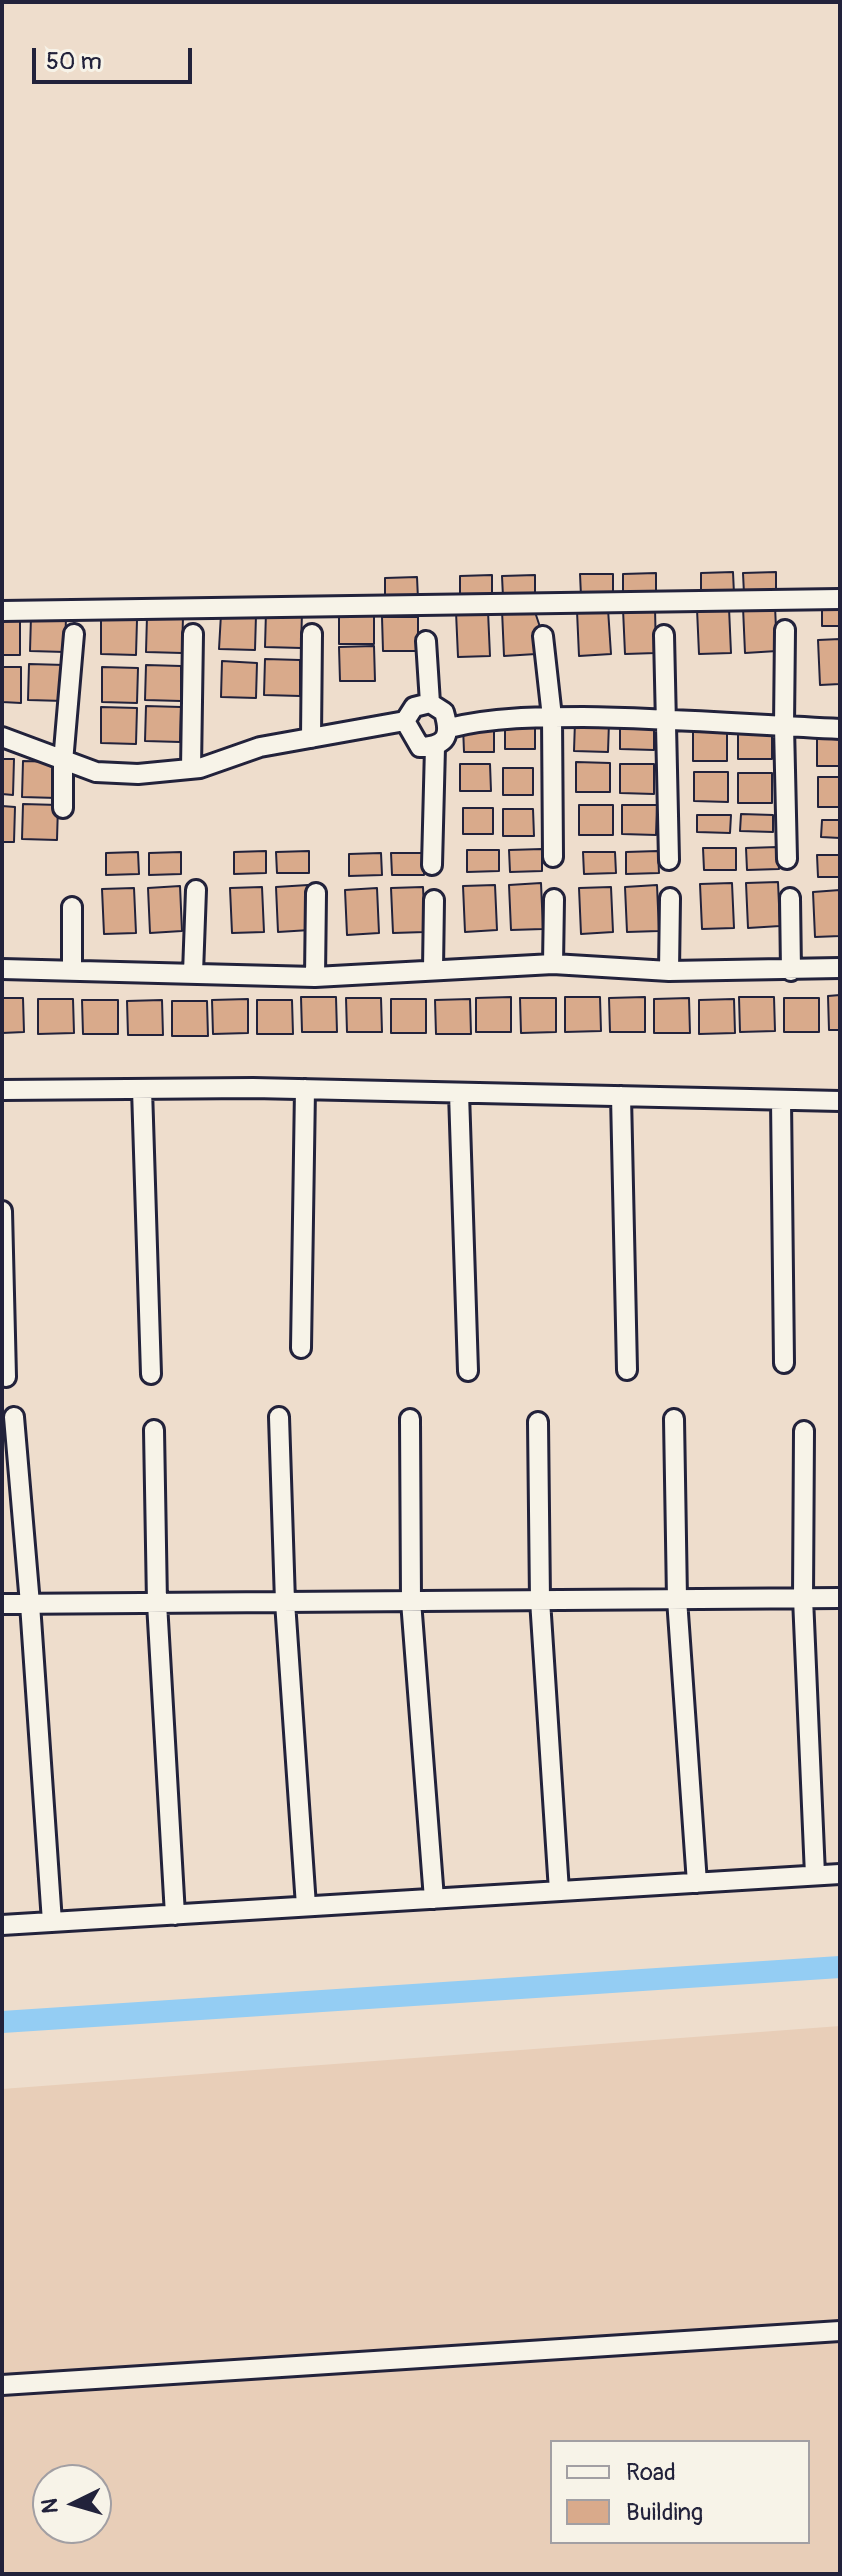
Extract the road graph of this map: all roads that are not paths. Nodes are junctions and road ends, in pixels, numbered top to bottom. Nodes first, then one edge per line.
1 (840, 599) edge
2 (2, 611) edge
3 (785, 630) dead end
4 (74, 634) dead end
5 (193, 634) dead end
6 (312, 634) dead end
7 (664, 635) dead end
8 (543, 636) dead end
9 (426, 641) dead end
10 (430, 703) junction
11 (552, 717) junction
12 (666, 718) junction
13 (405, 721) junction
14 (784, 726) junction
15 (449, 728) junction
16 (840, 729) edge
17 (2, 737) edge
18 (311, 738) junction
19 (435, 747) junction
20 (63, 762) junction
21 (191, 769) junction
22 (63, 808) dead end
23 (553, 857) dead end
24 (787, 859) dead end
25 (669, 860) dead end
26 (432, 865) dead end
27 (196, 890) dead end
28 (316, 893) dead end
29 (670, 898) dead end
30 (790, 898) dead end
31 (554, 899) dead end
32 (434, 900) dead end
33 (72, 907) dead end
34 (553, 964) junction
35 (840, 968) edge
36 (2, 969) edge
37 (72, 969) junction
38 (433, 969) junction
39 (669, 971) junction
40 (791, 971) junction
41 (193, 973) junction
42 (315, 977) junction
43 (142, 1089) junction
44 (305, 1089) junction
45 (2, 1090) edge
46 (459, 1093) junction
47 (621, 1096) junction
48 (781, 1100) junction
49 (840, 1101) edge
50 (2, 1211) edge
51 (301, 1348) dead end
52 (784, 1363) dead end
53 (627, 1370) dead end
54 (468, 1371) dead end
55 (151, 1374) dead end
56 (6, 1377) dead end
57 (14, 1417) dead end
58 (279, 1417) dead end
59 (410, 1419) dead end
60 (674, 1419) dead end
61 (538, 1422) dead end
62 (154, 1430) dead end
63 (804, 1431) dead end
64 (803, 1598) junction
65 (840, 1598) edge
66 (677, 1599) junction
67 (540, 1600) junction
68 (411, 1601) junction
69 (285, 1602) junction
70 (157, 1603) junction
71 (2, 1604) edge
72 (30, 1604) junction
73 (840, 1874) edge
74 (815, 1875) junction
75 (697, 1883) junction
76 (559, 1891) junction
77 (434, 1899) junction
78 (306, 1906) junction
79 (175, 1915) junction
80 (52, 1922) junction
81 (2, 1925) edge
82 (840, 2331) edge
83 (2, 2385) edge

1 - 2 street
3 - 14 street
4 - 20 street
5 - 21 street
6 - 18 street
7 - 12 street
8 - 11 street
9 - 10 street
10 - 13 street
10 - 15 street
11 - 12 street
11 - 15 street
11 - 23 street
12 - 14 street
12 - 25 street
13 - 18 street
13 - 19 street
14 - 16 street
14 - 24 street
15 - 19 street
17 - 20 street
18 - 21 street
19 - 26 street
20 - 21 street
20 - 22 street
27 - 41 street
28 - 42 street
29 - 39 street
30 - 40 street
31 - 34 street
32 - 38 street
33 - 37 street
34 - 38 street
34 - 39 street
35 - 40 street
36 - 37 street
37 - 41 street
38 - 42 street
39 - 40 street
41 - 42 street
43 - 44 street
43 - 45 street
43 - 55 street
44 - 46 street
44 - 51 street
46 - 47 street
46 - 54 street
47 - 48 street
47 - 53 street
48 - 49 street
48 - 52 street
50 - 56 street
57 - 72 street
58 - 69 street
59 - 68 street
60 - 66 street
61 - 67 street
62 - 70 street
63 - 64 street
64 - 65 street
64 - 66 street
64 - 74 street
66 - 67 street
66 - 75 street
67 - 68 street
67 - 76 street
68 - 69 street
68 - 77 street
69 - 70 street
69 - 78 street
70 - 72 street
70 - 79 street
71 - 72 street
72 - 80 street
73 - 74 street
74 - 75 street
75 - 76 street
76 - 77 street
77 - 78 street
78 - 79 street
79 - 80 street
80 - 81 street
82 - 83 street

